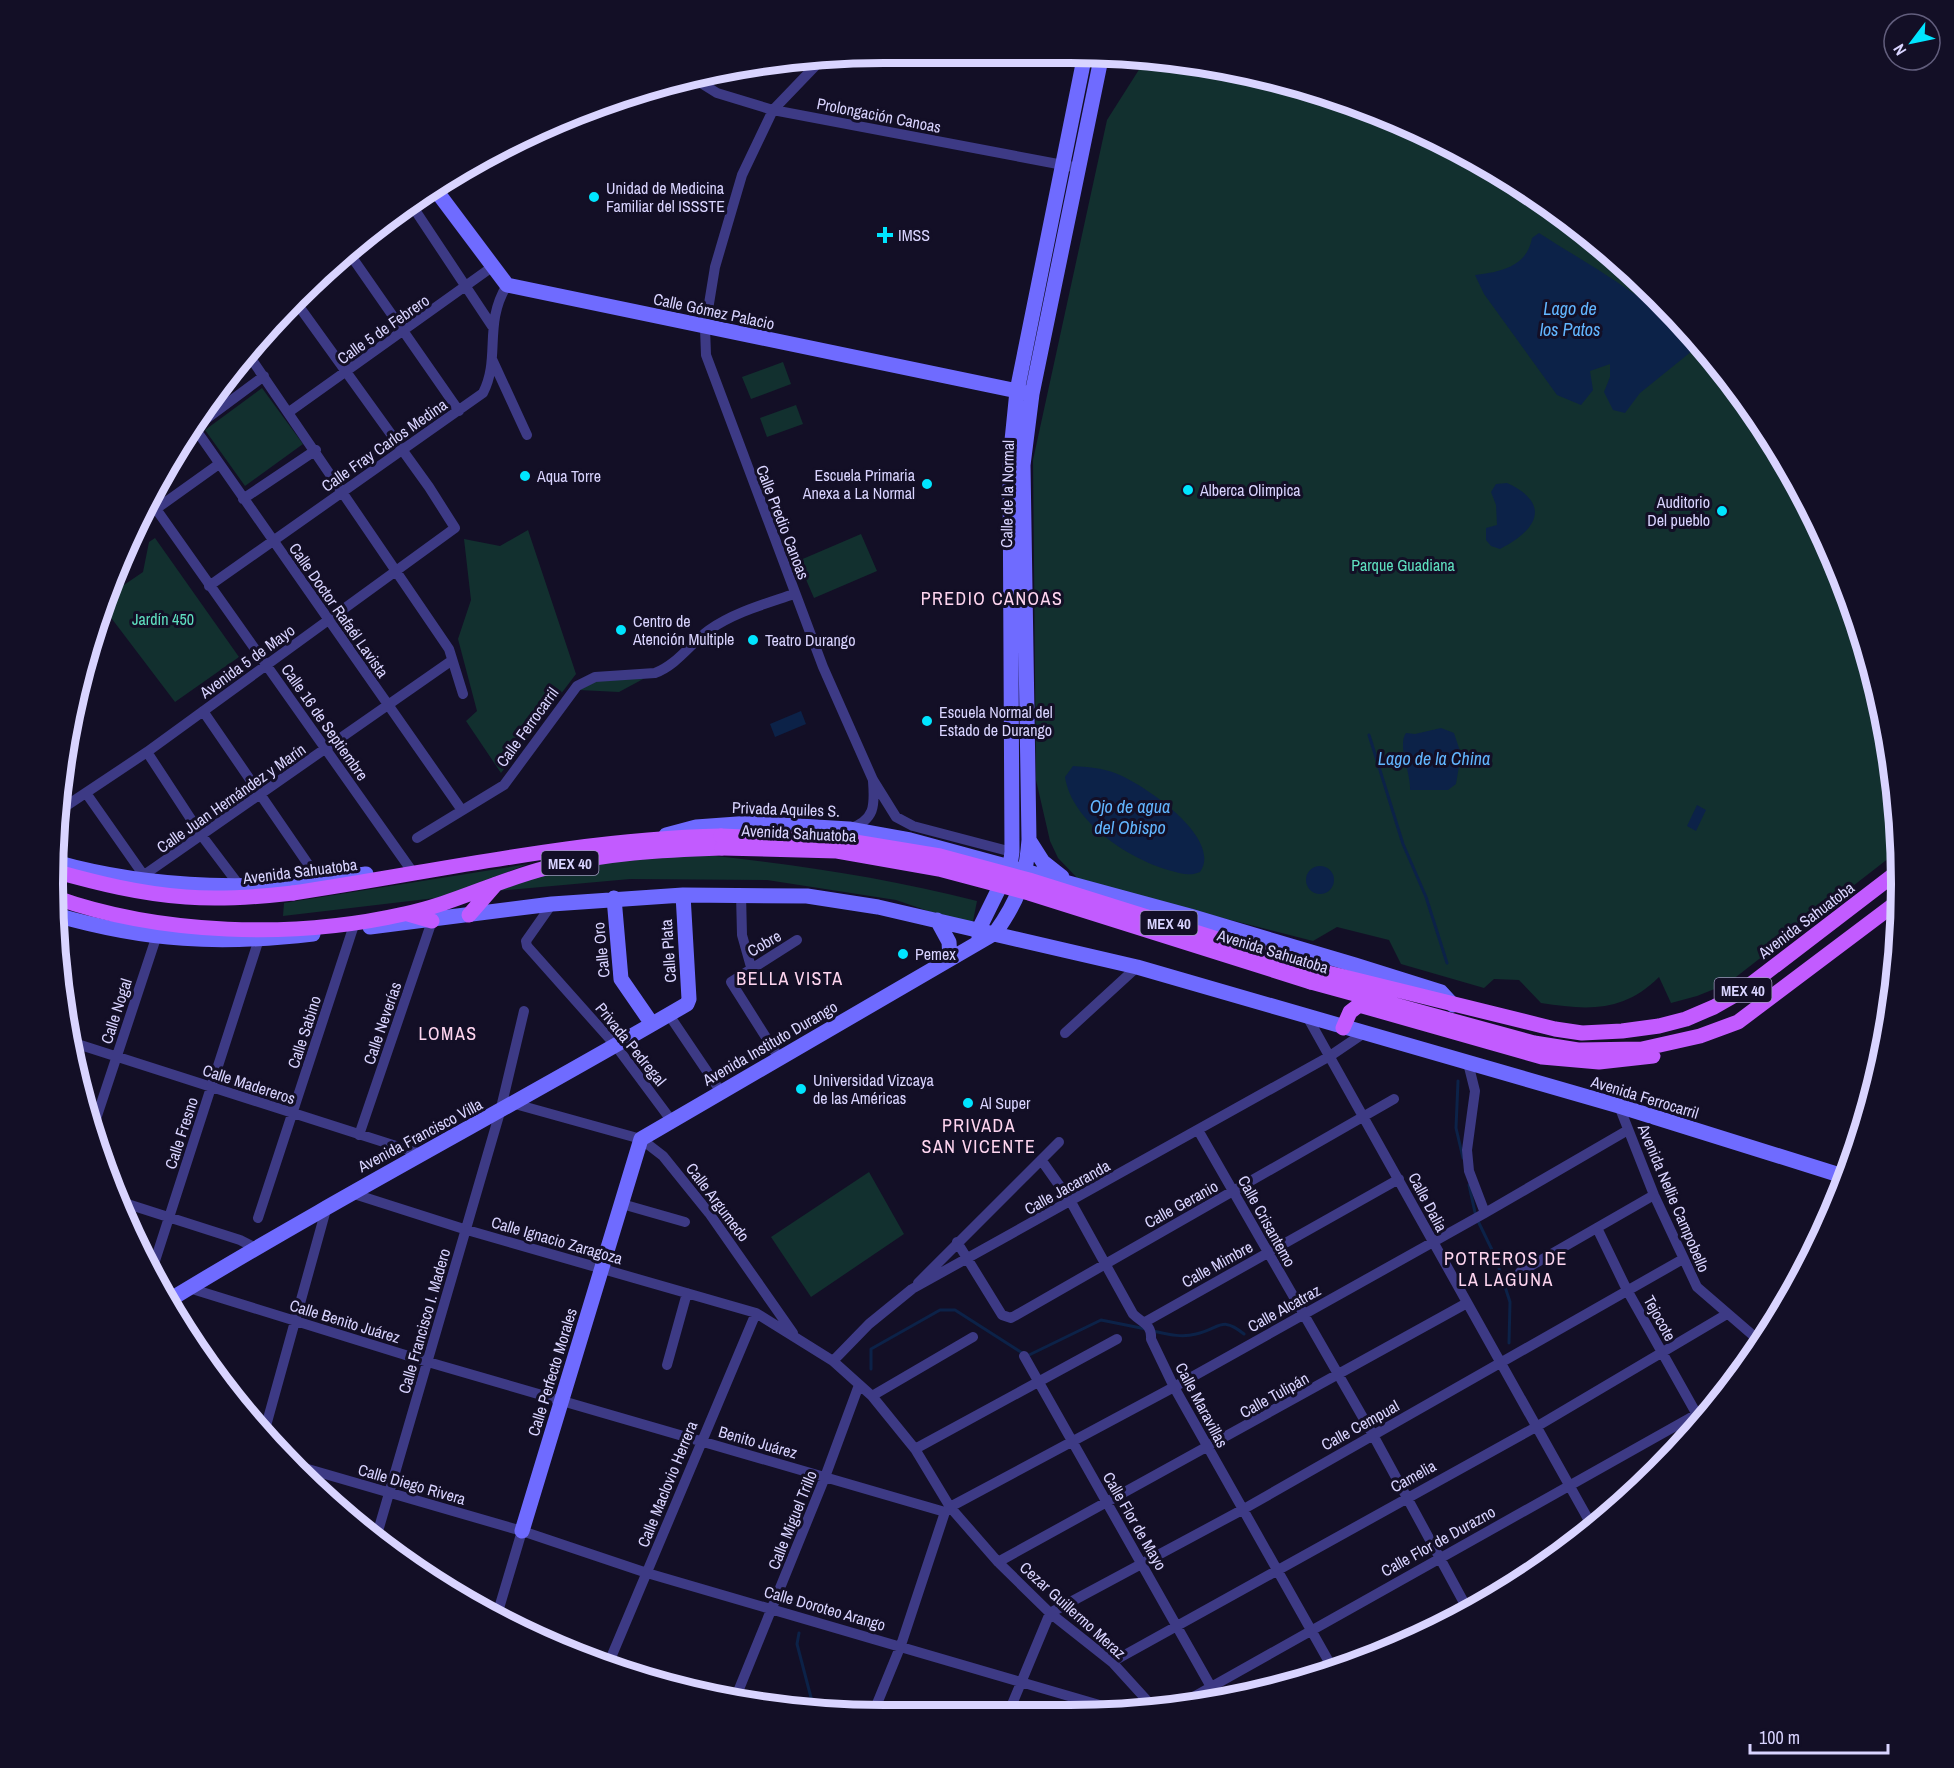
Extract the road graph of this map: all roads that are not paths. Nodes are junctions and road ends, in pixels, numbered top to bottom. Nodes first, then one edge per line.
1 (1084, 64) edge
2 (1099, 64) edge
3 (815, 66) edge
4 (703, 84) edge
5 (773, 110) junction
6 (1071, 167) junction
7 (439, 194) edge
8 (415, 210) edge
9 (353, 259) edge
10 (492, 267) junction
11 (507, 285) junction
12 (467, 288) junction
13 (299, 307) edge
14 (492, 326) junction
15 (705, 328) junction
16 (405, 332) junction
17 (492, 359) junction
18 (253, 360) edge
19 (347, 373) junction
20 (264, 376) junction
21 (1025, 392) junction
22 (459, 411) junction
23 (289, 412) junction
24 (210, 415) edge
25 (198, 433) edge
26 (527, 435) dead end
27 (316, 450) junction
28 (403, 451) junction
29 (219, 464) junction
30 (344, 493) junction
31 (243, 499) junction
32 (156, 509) joint
33 (274, 542) junction
34 (396, 570) junction
35 (210, 586) junction
36 (794, 594) junction
37 (329, 621) junction
38 (451, 661) junction
39 (267, 666) junction
40 (463, 694) dead end
41 (388, 706) junction
42 (202, 711) junction
43 (326, 751) junction
44 (147, 752) junction
45 (873, 780) junction
46 (86, 793) junction
47 (261, 794) junction
48 (67, 805) edge
49 (461, 809) junction
50 (849, 829) junction
51 (202, 836) junction
52 (660, 837) junction
53 (417, 838) dead end
54 (1029, 840) junction
55 (721, 842) junction
56 (1011, 852) junction
57 (64, 870) edge
58 (412, 870) junction
59 (1027, 870) junction
60 (63, 871) edge
61 (1891, 877) edge
62 (146, 878) junction
63 (319, 880) junction
64 (498, 883) junction
65 (1072, 884) junction
66 (239, 885) junction
67 (741, 894) junction
68 (683, 895) junction
69 (614, 898) junction
70 (64, 899) edge
71 (552, 904) junction
72 (1890, 907) edge
73 (428, 915) junction
74 (469, 915) junction
75 (64, 917) edge
76 (938, 920) junction
77 (354, 926) junction
78 (995, 933) junction
79 (979, 935) junction
80 (156, 938) junction
81 (259, 939) junction
82 (797, 940) dead end
83 (950, 958) junction
84 (751, 967) junction
85 (1137, 967) junction
86 (1314, 976) junction
87 (687, 1004) joint
88 (1453, 1005) junction
89 (524, 1011) dead end
90 (669, 1015) junction
91 (1308, 1018) junction
92 (1738, 1022) junction
93 (652, 1024) junction
94 (1343, 1028) junction
95 (1065, 1033) dead end
96 (1364, 1033) junction
97 (79, 1044) edge
98 (616, 1046) junction
99 (117, 1056) junction
100 (1330, 1056) junction
101 (779, 1058) junction
102 (1468, 1063) junction
103 (212, 1088) junction
104 (721, 1092) junction
105 (1394, 1100) dead end
106 (515, 1104) junction
107 (1619, 1106) junction
108 (500, 1112) junction
109 (293, 1114) junction
110 (97, 1116) edge
111 (1365, 1116) junction
112 (671, 1120) junction
113 (1198, 1130) junction
114 (1628, 1130) junction
115 (359, 1135) junction
116 (641, 1139) junction
117 (1059, 1142) dead end
118 (421, 1155) junction
119 (1042, 1161) junction
120 (1838, 1174) edge
121 (1399, 1179) junction
122 (1234, 1192) junction
123 (351, 1193) junction
124 (1654, 1195) junction
125 (1071, 1202) junction
126 (128, 1204) edge
127 (622, 1204) junction
128 (327, 1206) junction
129 (1485, 1213) junction
130 (169, 1218) junction
131 (258, 1218) dead end
132 (685, 1221) dead end
133 (1597, 1228) junction
134 (467, 1230) junction
135 (1432, 1241) junction
136 (957, 1242) junction
137 (254, 1247) junction
138 (1268, 1253) junction
139 (969, 1259) junction
140 (1683, 1259) junction
141 (155, 1260) edge
142 (1105, 1264) junction
143 (603, 1268) junction
144 (1520, 1272) dead end
145 (189, 1288) junction
146 (912, 1290) junction
147 (1627, 1290) junction
148 (687, 1293) junction
149 (175, 1297) edge
150 (1467, 1303) junction
151 (756, 1313) junction
152 (1727, 1314) junction
153 (1302, 1315) junction
154 (294, 1321) junction
155 (1144, 1322) junction
156 (795, 1336) junction
157 (973, 1337) dead end
158 (1755, 1337) edge
159 (1117, 1339) dead end
160 (1662, 1353) junction
161 (1024, 1356) dead end
162 (833, 1361) junction
163 (428, 1362) junction
164 (1500, 1364) junction
165 (667, 1365) dead end
166 (1338, 1376) junction
167 (1038, 1383) junction
168 (860, 1385) junction
169 (1174, 1387) junction
170 (872, 1396) junction
171 (563, 1399) junction
172 (1696, 1414) edge
173 (1689, 1423) edge
174 (266, 1424) edge
175 (1536, 1427) junction
176 (1372, 1435) junction
177 (701, 1441) junction
178 (1073, 1442) junction
179 (1209, 1448) junction
180 (915, 1449) junction
181 (308, 1469) edge
182 (825, 1477) junction
183 (1569, 1487) junction
184 (390, 1494) junction
185 (1406, 1496) junction
186 (1107, 1503) junction
187 (948, 1509) junction
188 (1242, 1509) junction
189 (1588, 1520) edge
190 (378, 1530) edge
191 (522, 1532) junction
192 (1440, 1557) junction
193 (998, 1562) junction
194 (1143, 1564) junction
195 (1275, 1570) junction
196 (647, 1573) junction
197 (1464, 1603) edge
198 (773, 1607) junction
199 (499, 1609) edge
200 (1050, 1613) junction
201 (1176, 1626) junction
202 (1310, 1629) junction
203 (900, 1645) junction
204 (611, 1658) edge
205 (1112, 1662) junction
206 (1329, 1662) edge
207 (1022, 1681) junction
208 (1211, 1687) junction
209 (738, 1691) edge
210 (1214, 1692) edge
211 (1198, 1694) edge
212 (1147, 1701) edge
213 (1097, 1704) edge
214 (876, 1705) edge
215 (1012, 1705) edge

1 - 6 street, Calle de la Normal
2 - 6 street, Calle de la Normal
3 - 5 street, Calle Predio Canoas
4 - 5 street, Prolongación Canoas
5 - 6 street, Prolongación Canoas
5 - 15 street, Calle Predio Canoas
6 - 21 street, Calle de la Normal
7 - 10 street
8 - 12 street
9 - 16 street
10 - 11 street
10 - 12 street, Calle 5 de Febrero
11 - 14 street, Calle Fray Carlos Medina
11 - 15 street, Calle Gómez Palacio
12 - 14 street
12 - 16 street, Calle 5 de Febrero
13 - 19 street
14 - 17 street, Calle Fray Carlos Medina
15 - 21 street, Calle Gómez Palacio
15 - 36 street, Calle Predio Canoas
16 - 19 street, Calle 5 de Febrero
16 - 22 street
17 - 22 street, Calle Fray Carlos Medina
17 - 26 street
18 - 20 street
19 - 23 street, Calle 5 de Febrero
19 - 28 street
20 - 23 street
20 - 24 street
21 - 54 street, Calle de la Normal
21 - 56 street, Calle de la Normal
22 - 28 street, Calle Fray Carlos Medina
23 - 27 street
25 - 29 street, Calle Doctor Rafaél Lavista
27 - 30 street
27 - 31 street
28 - 30 street, Calle Fray Carlos Medina
28 - 34 street, Avenida 5 de Mayo
29 - 31 street, Calle Doctor Rafaél Lavista
29 - 32 street
30 - 33 street, Calle Fray Carlos Medina
30 - 34 street
31 - 33 street, Calle Doctor Rafaél Lavista
32 - 35 street, Calle 16 de Septiembre
33 - 35 street, Calle Fray Carlos Medina
33 - 37 street, Calle Doctor Rafaél Lavista
34 - 37 street, Avenida 5 de Mayo
34 - 38 street
35 - 39 street, Calle 16 de Septiembre
36 - 45 street, Calle Predio Canoas
36 - 49 street, Calle Ferrocarril
37 - 39 street, Avenida 5 de Mayo
37 - 41 street, Calle Doctor Rafaél Lavista
38 - 40 street
38 - 41 street, Calle Juan Hernández y Marín
39 - 42 street, Avenida 5 de Mayo
39 - 43 street, Calle 16 de Septiembre
41 - 43 street, Calle Juan Hernández y Marín
41 - 49 street, Calle Doctor Rafaél Lavista
42 - 44 street, Avenida 5 de Mayo
42 - 47 street
43 - 47 street, Calle Juan Hernández y Marín
43 - 58 street, Calle 16 de Septiembre
44 - 46 street, Avenida 5 de Mayo
44 - 51 street
45 - 50 street, Privada Aquiles S.
45 - 56 street, Calle Predio Canoas
46 - 48 street, Avenida 5 de Mayo
46 - 62 street
47 - 51 street, Calle Juan Hernández y Marín
47 - 63 street
49 - 53 street, Calle Ferrocarril
50 - 52 street, Privada Aquiles S.
50 - 56 street
51 - 62 street, Calle Juan Hernández y Marín
51 - 66 street
52 - 55 main road, MEX 40
52 - 58 main road, Avenida Sahuatoba / MEX 40
54 - 56 street
54 - 59 street, Calle de la Normal
54 - 65 street
55 - 64 main road, Avenida Sahuatoba / MEX 40
55 - 86 main road, Avenida Sahuatoba / MEX 40, bridge
56 - 59 street
56 - 79 street, Calle de la Normal
57 - 62 street, Avenida Sahuatoba
58 - 60 main road, Avenida Sahuatoba / MEX 40, bridge
58 - 63 street, Avenida Sahuatoba
59 - 65 street
59 - 78 street, Calle de la Normal
61 - 88 main road, Avenida Sahuatoba / MEX 40
62 - 66 street, Avenida Sahuatoba
63 - 66 street, Avenida Sahuatoba
64 - 73 main road, Avenida Sahuatoba / MEX 40
64 - 74 main road
65 - 88 street
67 - 68 street, Avenida Sahuatoba
67 - 76 street, Avenida Sahuatoba
67 - 84 street
68 - 69 street, Avenida Sahuatoba
68 - 87 street, Calle Plata
69 - 71 street, Avenida Sahuatoba
69 - 93 street, Calle Oro
70 - 77 main road, Avenida Sahuatoba / MEX 40
71 - 74 street, Avenida Sahuatoba
71 - 98 street, Privada Pedregal
72 - 92 main road, Avenida Sahuatoba / MEX 40
73 - 74 street, Avenida Sahuatoba
73 - 77 street, Avenida Sahuatoba
73 - 77 main road, MEX 40
73 - 115 street, Calle Neverías
75 - 80 street, Avenida Sahuatoba
76 - 79 street, Avenida Sahuatoba
76 - 83 street
77 - 81 street, Avenida Sahuatoba
77 - 109 street, Calle Sabino
78 - 79 street, Avenida Instituto Durango
78 - 85 street
79 - 83 street, Avenida Instituto Durango
80 - 81 street, Avenida Sahuatoba
80 - 99 street, Calle Nogal
81 - 103 street, Calle Fresno
82 - 84 street, Cobre
83 - 101 street, Avenida Instituto Durango
84 - 101 street, Cobre
85 - 91 street
85 - 95 street
86 - 88 main road, Avenida Sahuatoba / MEX 40
86 - 92 main road, Avenida Sahuatoba / MEX 40
87 - 90 street, Avenida Francisco Villa
89 - 108 street, Calle Francisco I. Madero
90 - 93 street, Avenida Francisco Villa
90 - 104 street
91 - 94 street
91 - 100 street, Calle Dalia
92 - 94 main road
93 - 98 street, Avenida Francisco Villa
94 - 96 street
96 - 100 street, Calle Jacaranda
96 - 102 street, Avenida Ferrocarril
97 - 99 street, Calle Madereros
98 - 106 street, Avenida Francisco Villa
98 - 112 street, Privada Pedregal
99 - 103 street, Calle Madereros
99 - 110 street, Calle Nogal
100 - 111 street, Calle Dalia
100 - 113 street, Calle Jacaranda
101 - 104 street, Avenida Instituto Durango
102 - 107 street, Avenida Ferrocarril
102 - 129 street
103 - 109 street, Calle Madereros
103 - 130 street, Calle Fresno
104 - 112 street, Avenida Instituto Durango
105 - 111 street, Calle Geranio
106 - 108 street, Avenida Francisco Villa
106 - 116 street
107 - 114 street, Avenida Nellie Campobello
107 - 120 street, Avenida Ferrocarril
108 - 118 street, Avenida Francisco Villa
108 - 134 street, Calle Francisco I. Madero
109 - 115 street, Calle Madereros
109 - 131 street, Calle Sabino
111 - 121 street, Calle Dalia
111 - 122 street, Calle Geranio
112 - 116 street, Avenida Instituto Durango
113 - 122 street, Calle Crisantemo
113 - 125 street, Calle Jacaranda
114 - 124 street, Avenida Nellie Campobello
114 - 129 street, Calle Alcatraz
115 - 118 street, Calle Madereros
116 - 127 street, Calle Perfecto Morales
116 - 156 street, Calle Argumedo
117 - 119 street
118 - 123 street, Avenida Francisco Villa
119 - 125 street, Calle Maravillas
119 - 136 street
121 - 135 street, Calle Dalia
121 - 138 street, Calle Mimbre
122 - 138 street, Calle Crisantemo
122 - 142 street, Calle Geranio
123 - 128 street, Avenida Francisco Villa
123 - 134 street, Calle Ignacio Zaragoza
124 - 133 street
124 - 140 street, Avenida Nellie Campobello
125 - 139 street, Calle Jacaranda
125 - 142 street, Calle Maravillas
126 - 130 street
127 - 132 street
127 - 143 street, Calle Perfecto Morales
128 - 137 street, Avenida Francisco Villa
128 - 154 street
129 - 135 street, Calle Alcatraz
130 - 137 street
130 - 141 street, Calle Fresno
133 - 144 street
133 - 147 street, Tejocote
134 - 143 street, Calle Ignacio Zaragoza
134 - 163 street, Calle Francisco I. Madero
135 - 150 street, Calle Dalia
135 - 153 street, Calle Alcatraz
136 - 139 street
136 - 146 street
137 - 145 street, Avenida Francisco Villa
138 - 153 street, Calle Crisantemo
138 - 155 street, Calle Mimbre
139 - 142 street, Calle Geranio
139 - 146 street, Calle Jacaranda
140 - 147 street, Calle Cempual
140 - 152 street, Avenida Nellie Campobello
142 - 155 street, Calle Maravillas
143 - 148 street, Calle Ignacio Zaragoza
143 - 171 street, Calle Perfecto Morales
145 - 149 street, Avenida Francisco Villa
145 - 154 street, Calle Benito Juárez
146 - 162 street, Calle Jacaranda
147 - 160 street, Tejocote
147 - 164 street, Calle Cempual
148 - 151 street, Calle Ignacio Zaragoza
148 - 165 street
150 - 164 street, Calle Dalia
150 - 166 street, Calle Tulipán
151 - 156 street, Calle Ignacio Zaragoza
151 - 177 street, Calle Maclovio Herrera
152 - 158 street, Avenida Nellie Campobello
152 - 160 street, Camelia
153 - 166 street, Calle Crisantemo
153 - 169 street, Calle Alcatraz
154 - 163 street, Calle Benito Juárez
154 - 174 street
155 - 169 street, Calle Maravillas
156 - 162 street, Calle Ignacio Zaragoza
157 - 170 street
159 - 167 street
160 - 172 street, Tejocote
160 - 175 street, Camelia
161 - 167 street, Calle Flor de Mayo
162 - 168 street
163 - 171 street, Calle Benito Juárez
163 - 184 street, Calle Francisco I. Madero
164 - 175 street, Calle Dalia
164 - 176 street, Calle Cempual
166 - 176 street, Calle Crisantemo
166 - 179 street, Calle Tulipán
167 - 178 street, Calle Flor de Mayo
167 - 180 street
168 - 170 street
168 - 182 street, Calle Miguel Trillo
169 - 178 street, Calle Alcatraz
169 - 179 street, Calle Maravillas
170 - 180 street
171 - 177 street, Benito Juárez
171 - 191 street, Calle Perfecto Morales
173 - 183 street, Calle Flor de Durazno
175 - 183 street, Calle Dalia
175 - 185 street, Camelia
176 - 185 street, Calle Crisantemo
176 - 188 street, Calle Cempual
177 - 182 street, Benito Juárez
177 - 196 street, Calle Maclovio Herrera
178 - 186 street, Calle Flor de Mayo
178 - 187 street, Calle Alcatraz
179 - 186 street, Calle Tulipán
179 - 188 street, Calle Maravillas
180 - 187 street
181 - 184 street, Calle Diego Rivera
182 - 187 street, Benito Juárez
182 - 198 street, Calle Miguel Trillo
183 - 189 street, Calle Dalia
183 - 192 street, Calle Flor de Durazno
184 - 190 street, Calle Francisco I. Madero
184 - 191 street, Calle Diego Rivera
185 - 192 street, Calle Crisantemo
185 - 195 street, Camelia
186 - 193 street, Calle Tulipán
186 - 194 street, Calle Flor de Mayo
187 - 193 street, Cezar Guillermo Meraz
187 - 203 street
188 - 194 street, Calle Cempual
188 - 195 street, Calle Maravillas
191 - 196 street, Calle Doroteo Arango
191 - 199 street, Calle Perfecto Morales
192 - 197 street, Calle Crisantemo
192 - 202 street, Calle Flor de Durazno
193 - 200 street, Cezar Guillermo Meraz
194 - 200 street, Calle Cempual
194 - 201 street, Calle Flor de Mayo
195 - 201 street, Camelia
195 - 202 street, Calle Maravillas
196 - 198 street, Calle Doroteo Arango
196 - 204 street, Calle Maclovio Herrera
198 - 203 street, Calle Doroteo Arango
198 - 209 street, Calle Miguel Trillo
200 - 205 street, Cezar Guillermo Meraz
200 - 207 street
201 - 205 street, Camelia
201 - 208 street, Calle Flor de Mayo
202 - 206 street, Calle Maravillas
202 - 208 street, Calle Flor de Durazno
203 - 207 street, Calle Doroteo Arango
203 - 214 street
205 - 212 street, Cezar Guillermo Meraz
207 - 213 street, Calle Doroteo Arango
207 - 215 street
208 - 210 street, Calle Flor de Mayo
208 - 211 street, Calle Flor de Durazno

